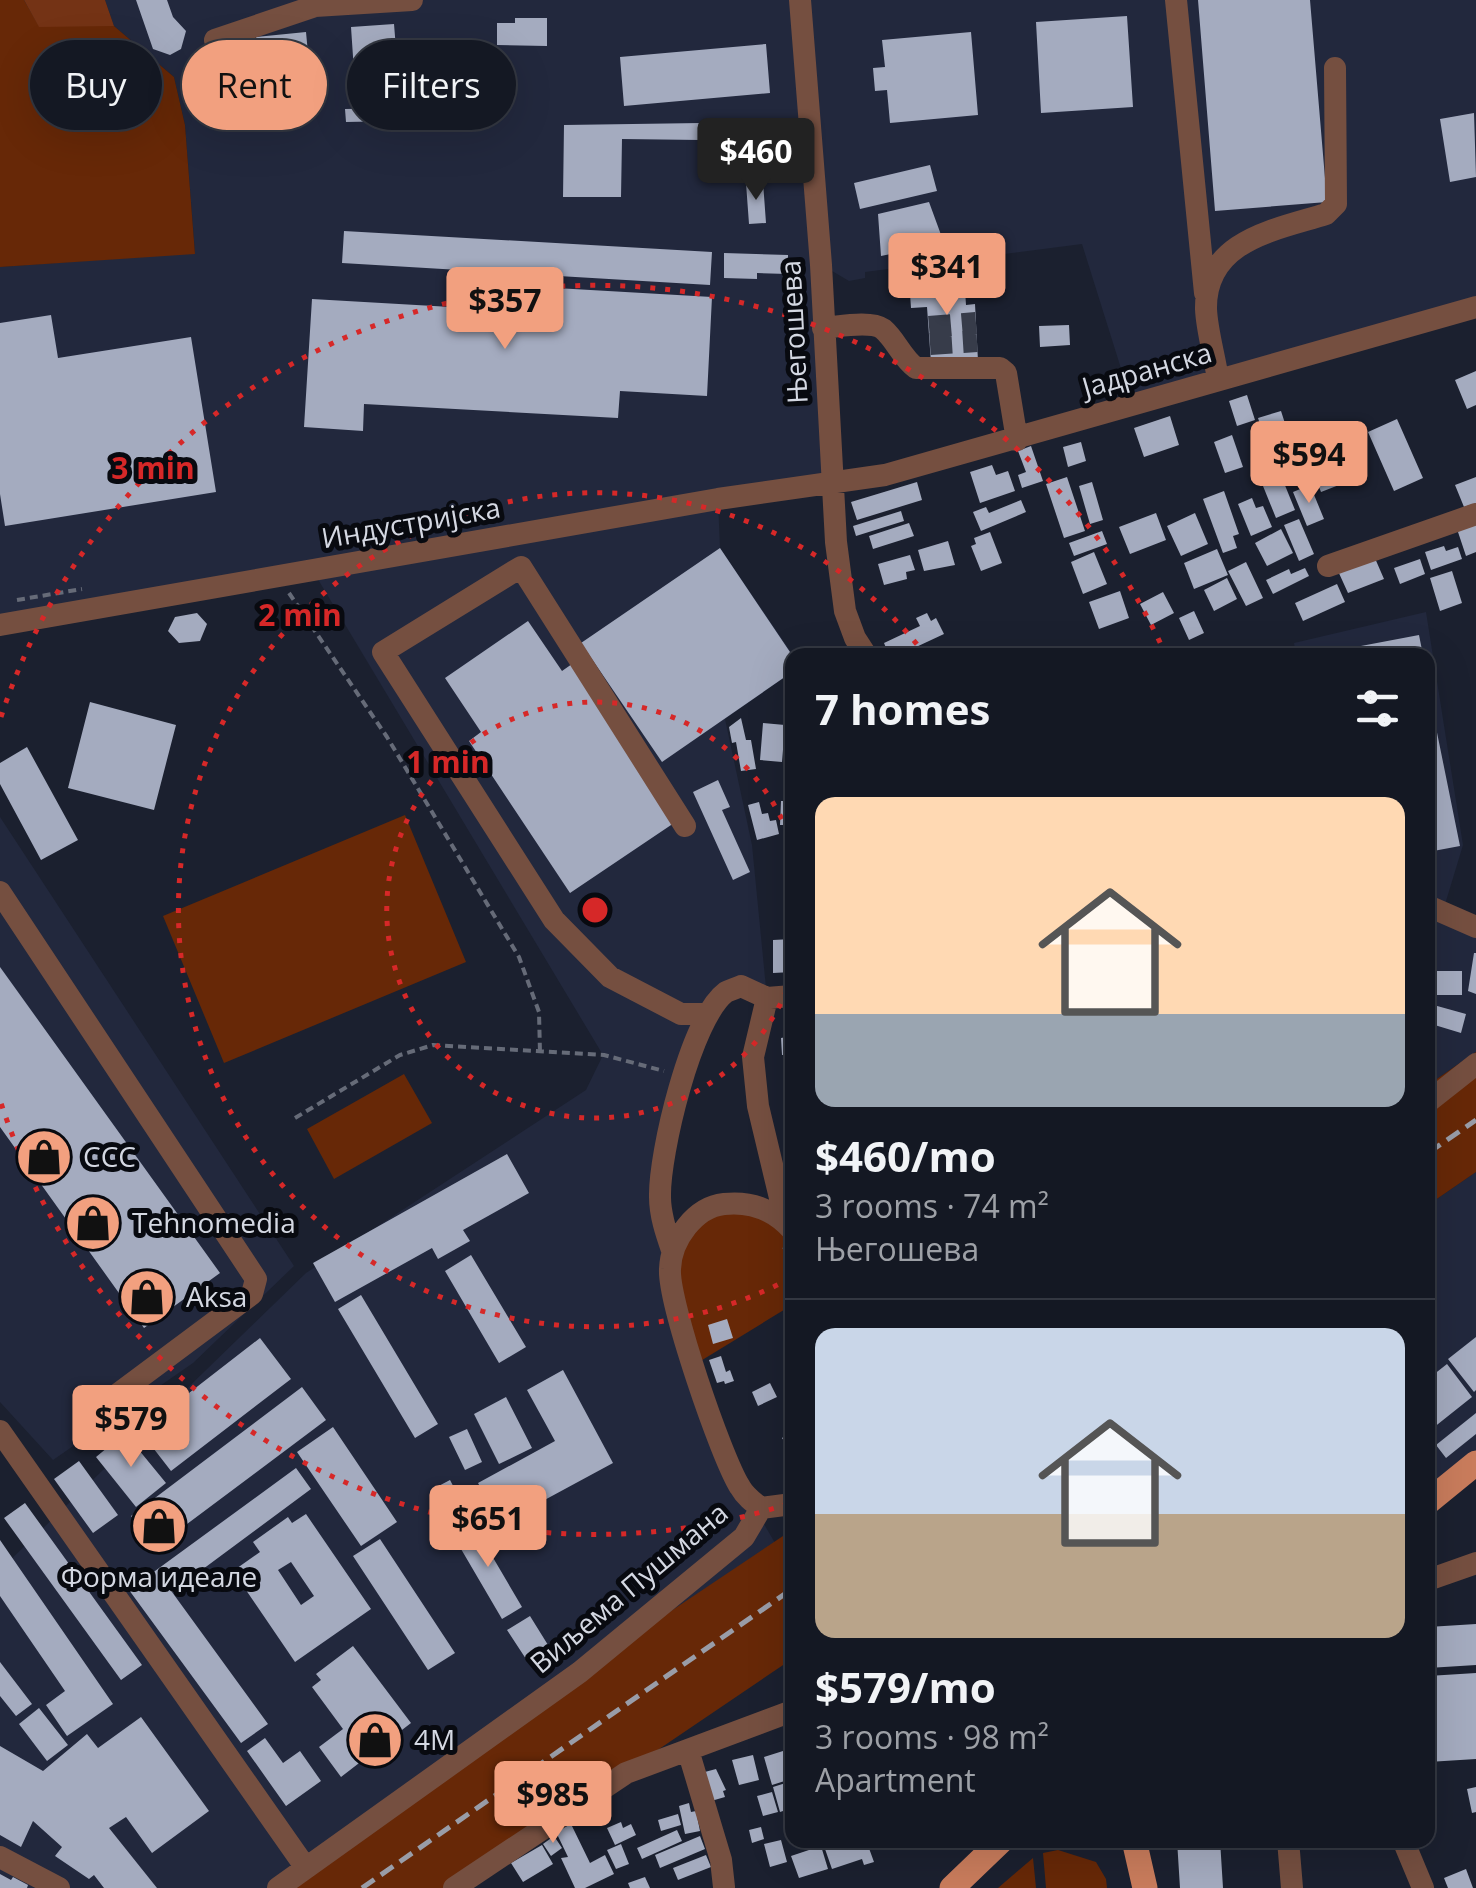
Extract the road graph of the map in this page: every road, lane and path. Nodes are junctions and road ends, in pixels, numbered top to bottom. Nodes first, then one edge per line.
1 (412, 0) edge
2 (800, 0) edge
3 (1176, 0) edge
4 (214, 40) dead end
5 (1335, 68) dead end
6 (1206, 307) junction
7 (1476, 307) edge
8 (823, 328) junction
9 (1218, 380) junction
10 (1017, 440) junction
11 (832, 484) junction
12 (1476, 514) edge
13 (506, 537) junction
14 (1328, 566) dead end
15 (521, 567) junction
16 (278, 577) junction
17 (0, 625) edge
18 (861, 648) edge
19 (684, 826) dead end
20 (0, 892) edge
21 (1435, 909) edge
22 (1476, 927) edge
23 (785, 997) edge
24 (767, 998) junction
25 (708, 1014) junction
26 (540, 1053) junction
27 (1476, 1064) edge
28 (685, 1076) junction
29 (1435, 1096) edge
30 (295, 1118) dead end
31 (785, 1210) edge
32 (785, 1223) edge
33 (672, 1250) junction
34 (96, 1411) dead end
35 (0, 1431) edge
36 (1472, 1474) edge
37 (1435, 1498) edge
38 (785, 1505) edge
39 (762, 1508) junction
40 (1476, 1563) edge
41 (1435, 1578) edge
42 (785, 1713) edge
43 (688, 1750) junction
44 (994, 1848) edge
45 (1135, 1848) edge
46 (1289, 1848) edge
47 (1406, 1848) edge
48 (0, 1857) edge
49 (306, 1868) junction
50 (724, 1886) edge
51 (59, 1888) edge
52 (278, 1888) edge
53 (454, 1888) edge
54 (952, 1888) edge
55 (1145, 1888) edge
56 (1292, 1888) edge
57 (1422, 1888) edge

1 - 4 street
2 - 8 street, Његошева
3 - 6 street
5 - 6 street
6 - 9 street
7 - 9 street, Јадранска
8 - 10 street
8 - 11 street, Његошева
9 - 10 street, Јадранска
10 - 11 street, Јадранска
11 - 13 street, Индустријска
11 - 18 street, Његошева
12 - 14 street
13 - 15 street
13 - 16 street, Индустријска
15 - 19 street
15 - 25 street
16 - 17 street, Индустријска
16 - 26 path
20 - 34 street
21 - 22 street
23 - 24 street
24 - 25 street
24 - 31 street
25 - 28 street, Виљема Пушмана
26 - 28 path
26 - 30 path
27 - 29 street
28 - 33 street, Виљема Пушмана
32 - 33 street
33 - 39 street, Виљема Пушмана
35 - 49 street
36 - 37 main road
38 - 39 street
39 - 49 street, Виљема Пушмана
40 - 41 street
42 - 43 street
43 - 50 street
43 - 53 street
44 - 54 main road
45 - 55 main road
46 - 56 street
47 - 57 street
48 - 51 street
49 - 52 street, Виљема Пушмана

